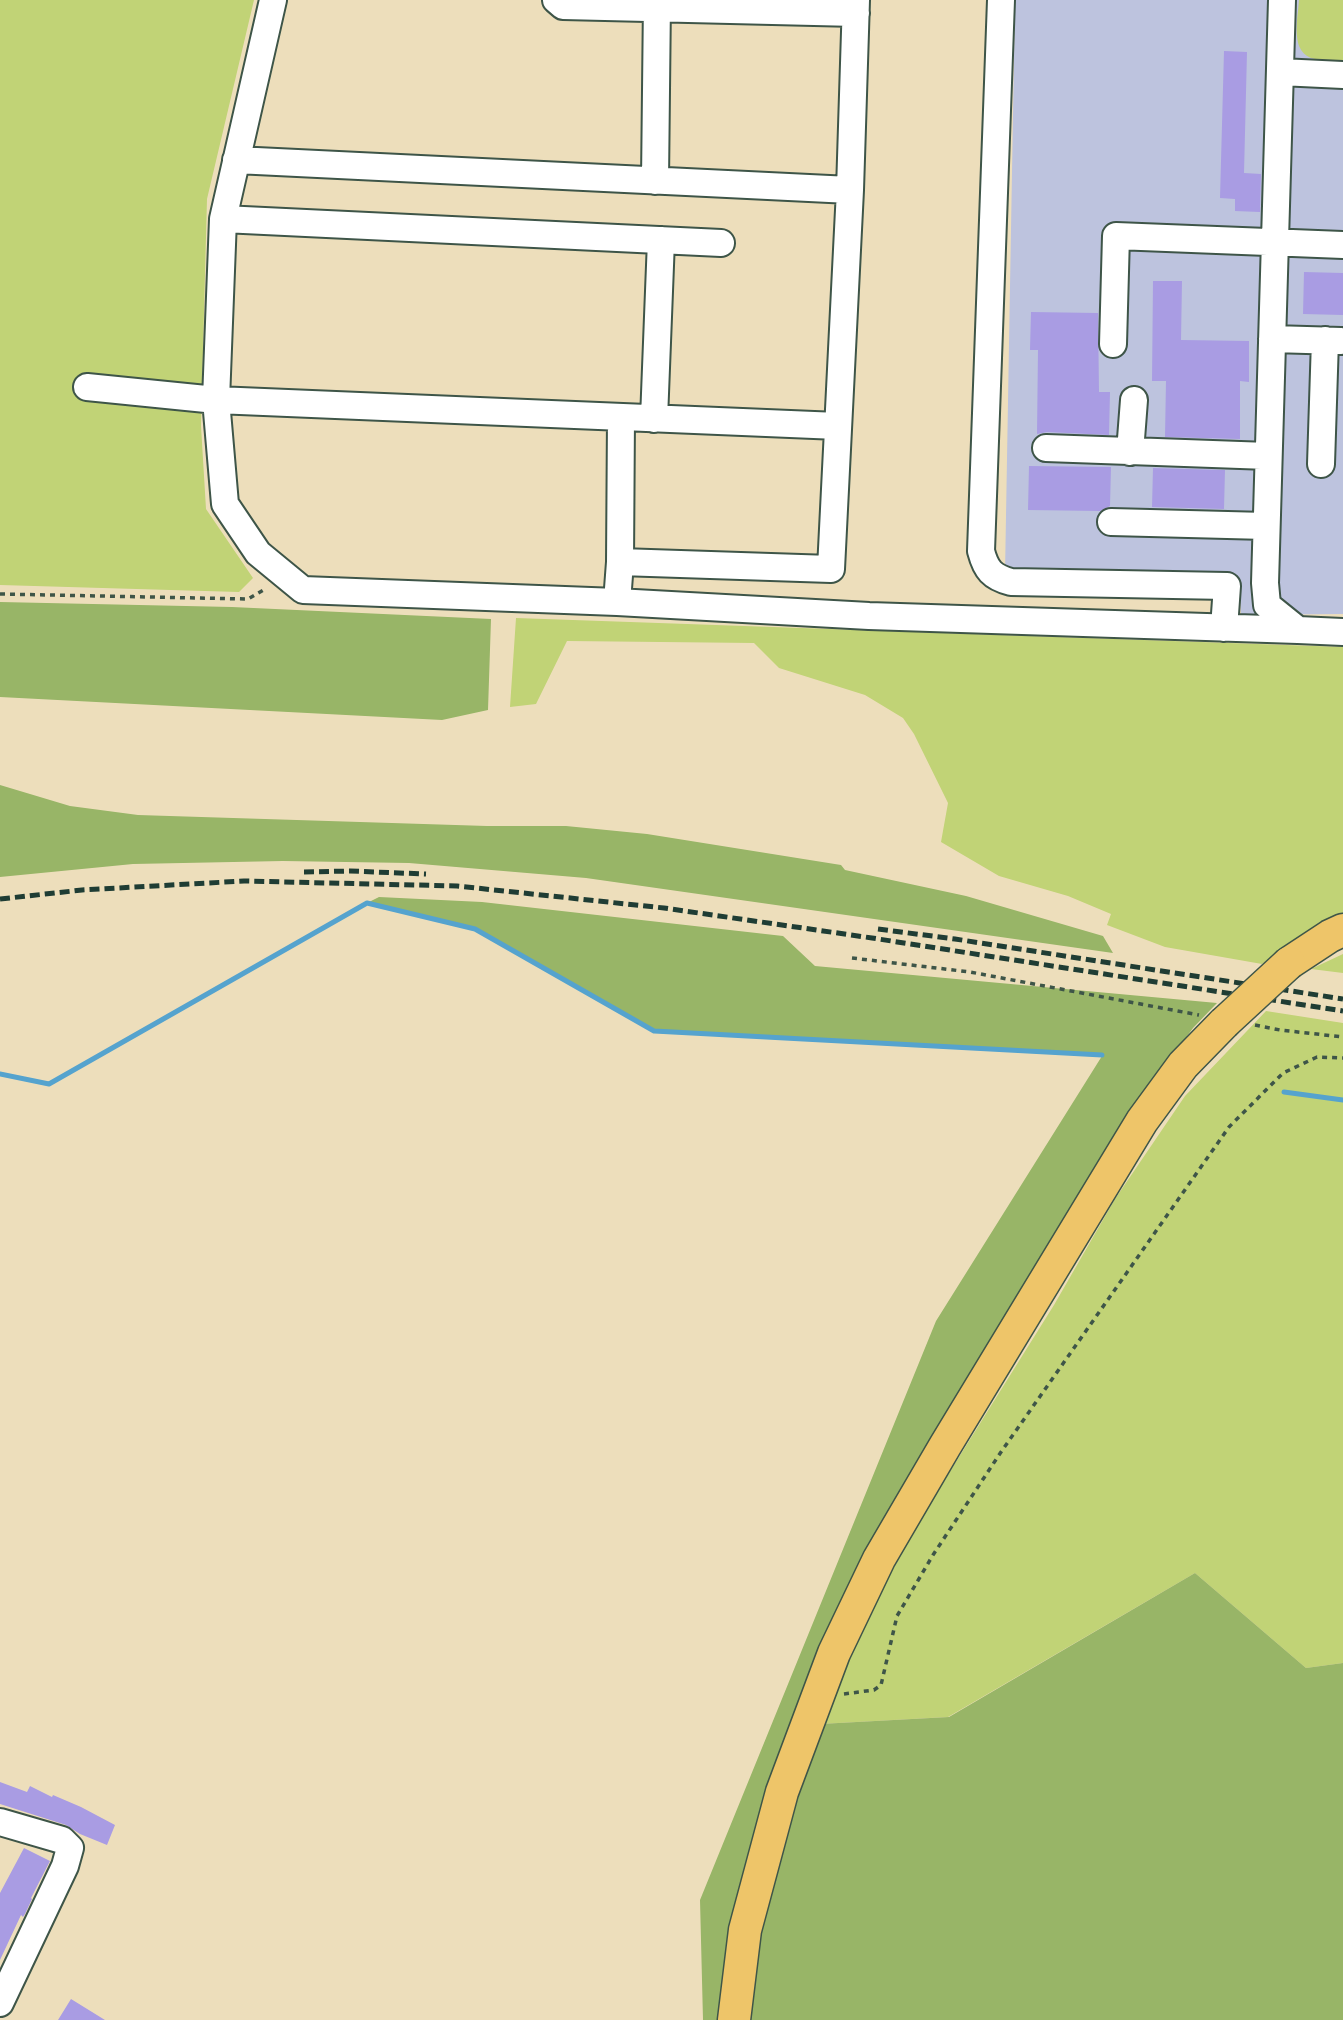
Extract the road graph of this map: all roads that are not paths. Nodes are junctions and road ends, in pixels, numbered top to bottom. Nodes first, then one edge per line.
1 (273, 0) edge
2 (556, 0) edge
3 (1001, 0) edge
4 (1282, 0) edge
5 (657, 4) edge
6 (856, 7) edge
7 (1280, 72) junction
8 (1343, 75) edge
9 (236, 160) junction
10 (655, 181) junction
11 (850, 190) junction
12 (222, 219) junction
13 (661, 240) junction
14 (1276, 242) junction
15 (721, 243) dead end
16 (1343, 245) edge
17 (1272, 339) junction
18 (1334, 340) edge
19 (1113, 344) dead end
20 (87, 387) dead end
21 (216, 400) junction
22 (1134, 400) dead end
23 (621, 417) junction
24 (654, 419) junction
25 (838, 426) junction
26 (1046, 448) dead end
27 (1130, 452) junction
28 (1268, 456) junction
29 (1321, 464) dead end
30 (1111, 522) dead end
31 (1266, 526) junction
32 (620, 562) junction
33 (617, 602) junction
34 (1224, 628) junction
35 (1298, 630) junction
36 (1343, 632) edge
37 (1343, 930) edge
38 (0, 1822) edge
39 (0, 2003) edge
40 (733, 2020) edge

1 - 9 street
2 - 5 street
3 - 34 street
4 - 7 street
5 - 6 street
5 - 10 street
6 - 11 street
7 - 8 street
7 - 14 street
9 - 10 street
9 - 12 street
10 - 11 street
11 - 25 street
12 - 13 street
12 - 21 street
13 - 15 street
13 - 24 street
14 - 16 street
14 - 17 street
14 - 19 street
17 - 18 street
17 - 28 street
18 - 29 street
20 - 21 street
21 - 23 street
21 - 33 street
22 - 27 street
23 - 24 street
23 - 32 street
24 - 25 street
25 - 32 street
26 - 27 street
27 - 28 street
28 - 31 street
30 - 31 street
31 - 35 street
32 - 33 street
33 - 34 street
34 - 35 street
35 - 36 street
37 - 40 main road, bridge
38 - 39 street

